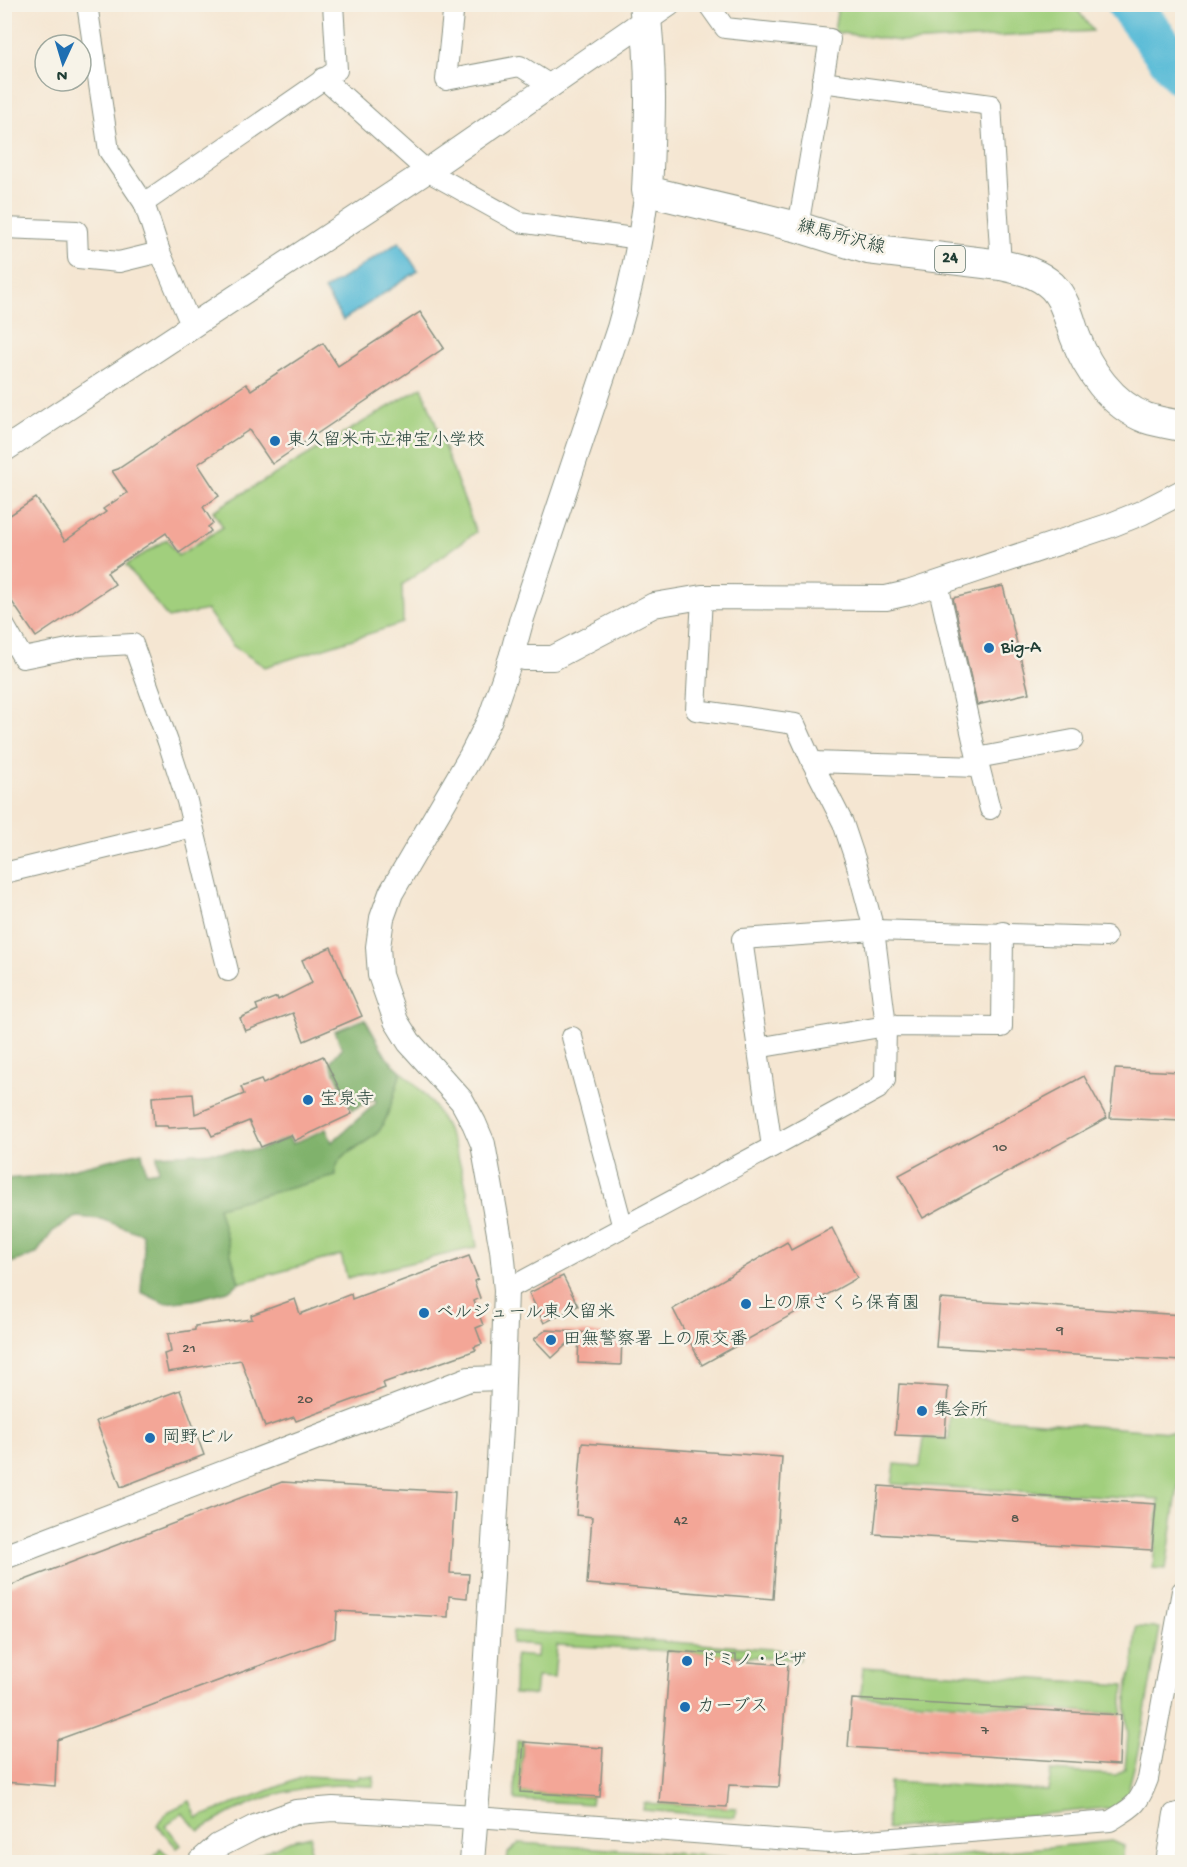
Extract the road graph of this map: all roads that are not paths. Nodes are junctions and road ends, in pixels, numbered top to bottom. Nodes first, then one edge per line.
1 (87, 4) edge
2 (333, 4) edge
3 (454, 4) edge
4 (708, 4) edge
5 (653, 10) edge
6 (323, 78) junction
7 (822, 82) junction
8 (550, 85) junction
9 (427, 171) junction
10 (647, 191) junction
11 (144, 203) junction
12 (798, 227) junction
13 (4, 228) edge
14 (640, 239) junction
15 (160, 252) junction
16 (1001, 265) junction
17 (191, 325) junction
18 (1182, 426) edge
19 (4, 450) edge
20 (1182, 492) edge
21 (938, 584) junction
22 (702, 597) junction
23 (4, 625) edge
24 (512, 655) junction
25 (1073, 740) dead end
26 (812, 762) junction
27 (978, 762) junction
28 (990, 809) dead end
29 (193, 827) junction
30 (4, 873) edge
31 (874, 930) junction
32 (1003, 933) junction
33 (1106, 937) dead end
34 (228, 971) dead end
35 (886, 1026) junction
36 (572, 1037) dead end
37 (757, 1048) junction
38 (772, 1148) junction
39 (623, 1228) junction
40 (506, 1290) junction
41 (502, 1378) junction
42 (4, 1557) edge
43 (1182, 1591) edge
44 (1182, 1812) edge
45 (476, 1817) junction
46 (200, 1863) edge
47 (472, 1863) edge
48 (1166, 1863) edge

1 - 11 street
2 - 6 street
3 - 8 street
4 - 7 street
5 - 8 street
5 - 10 main road
6 - 9 street
6 - 11 street
7 - 12 street
7 - 16 street
8 - 9 street
9 - 14 street
9 - 17 street
10 - 12 main road, 練馬所沢線 / 24
10 - 14 street
11 - 15 street
12 - 16 main road, 練馬所沢線 / 24
13 - 15 street
14 - 24 street
15 - 17 street
16 - 18 main road, 練馬所沢線 / 24
17 - 19 street
20 - 21 street
21 - 22 street
21 - 27 street
22 - 24 street
22 - 26 street
23 - 29 street
24 - 40 street
25 - 27 street
26 - 27 street
26 - 31 street
27 - 28 street
29 - 30 street
29 - 34 street
31 - 32 street
31 - 35 street
31 - 37 street
32 - 33 street
32 - 35 street
35 - 37 street
35 - 38 street
36 - 39 street
37 - 38 street
38 - 39 street
39 - 40 street
40 - 41 street
41 - 42 street
41 - 45 street
43 - 45 street
44 - 48 street
45 - 46 street
45 - 47 street

